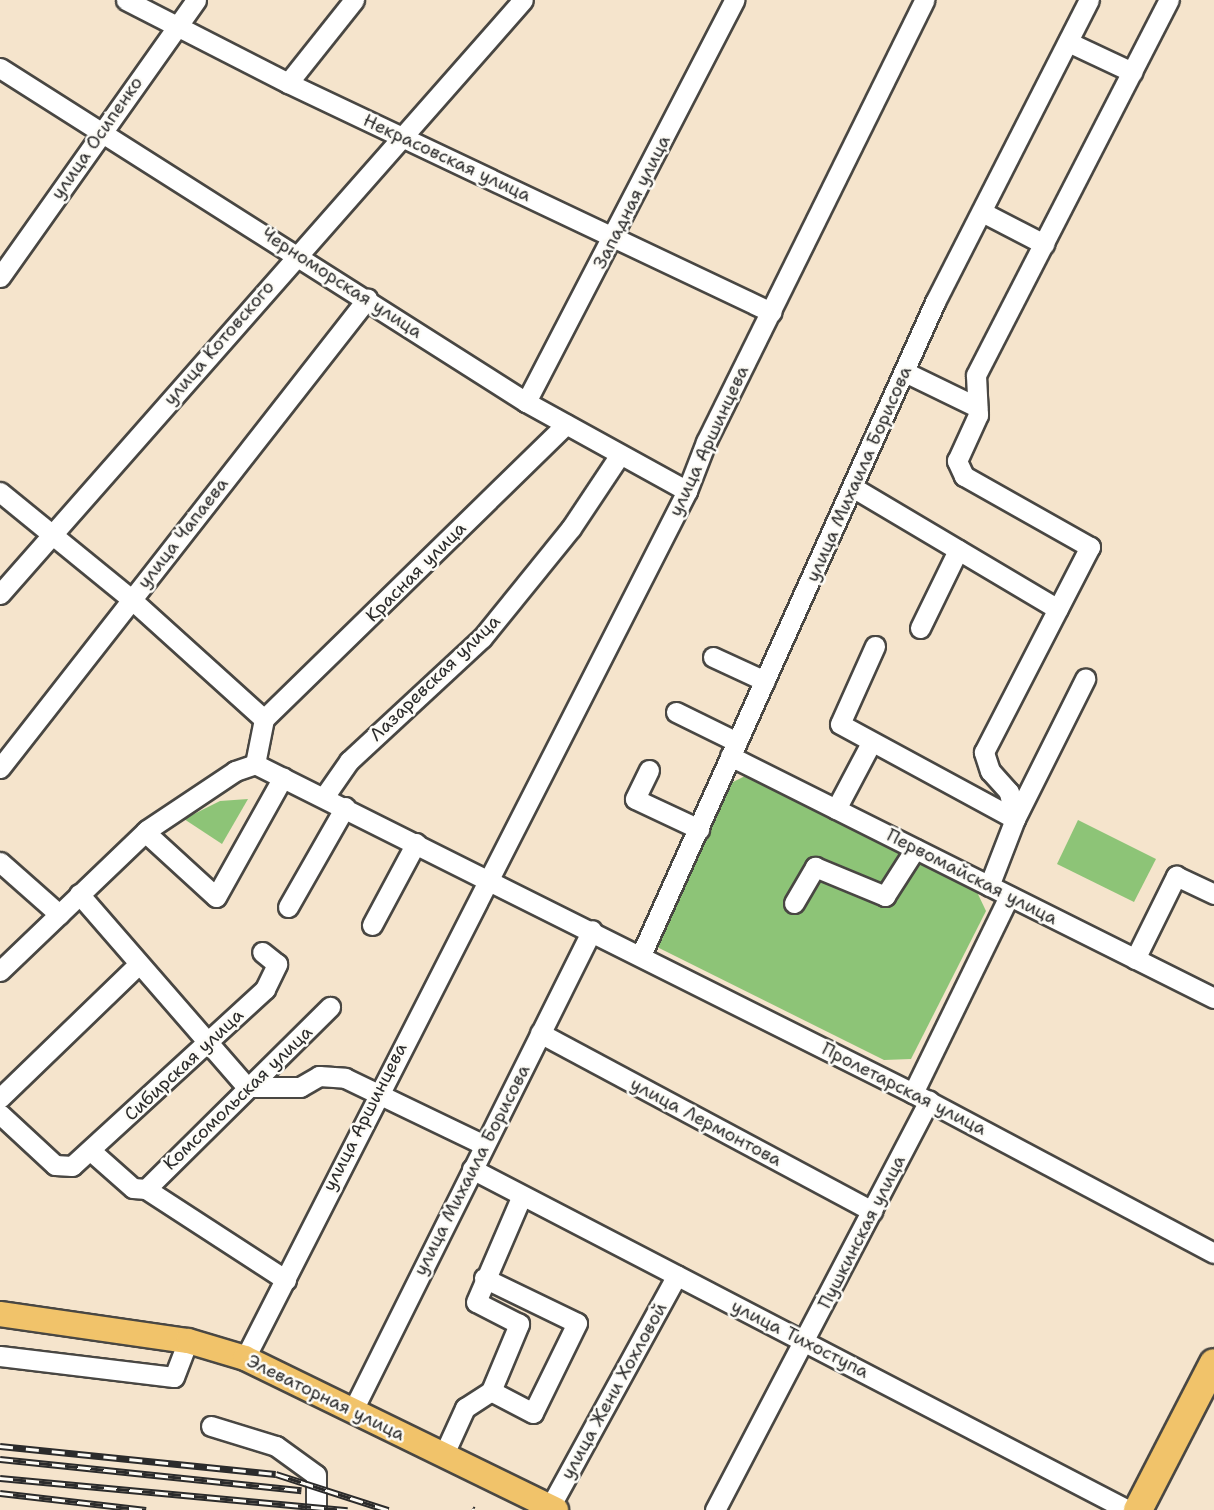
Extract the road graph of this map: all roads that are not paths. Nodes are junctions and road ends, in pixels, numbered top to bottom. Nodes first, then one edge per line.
1 (126, 0) edge
2 (196, 0) edge
3 (354, 0) edge
4 (523, 0) edge
5 (734, 0) edge
6 (924, 0) edge
7 (1089, 0) edge
8 (1169, 0) edge
9 (178, 26) junction
10 (1068, 42) junction
11 (0, 68) edge
12 (1132, 72) junction
13 (288, 83) junction
14 (100, 131) junction
15 (404, 138) junction
16 (982, 212) junction
17 (614, 237) junction
18 (1044, 244) junction
19 (297, 254) junction
20 (0, 277) edge
21 (367, 299) junction
22 (771, 312) junction
23 (905, 372) junction
24 (526, 402) junction
25 (977, 407) junction
26 (566, 424) junction
27 (619, 456) junction
28 (853, 488) junction
29 (687, 491) junction
30 (0, 492) edge
31 (50, 536) junction
32 (958, 550) junction
33 (0, 594) edge
34 (131, 599) junction
35 (1058, 608) junction
36 (920, 628) dead end
37 (875, 646) dead end
38 (713, 657) dead end
39 (1085, 678) dead end
40 (765, 681) junction
41 (676, 712) dead end
42 (264, 719) junction
43 (872, 743) junction
44 (734, 749) junction
45 (255, 764) junction
46 (0, 768) edge
47 (649, 771) dead end
48 (283, 777) junction
49 (324, 797) junction
50 (345, 807) junction
51 (836, 809) junction
52 (1016, 819) junction
53 (699, 829) junction
54 (145, 832) junction
55 (416, 843) junction
56 (915, 849) junction
57 (0, 862) edge
58 (488, 879) junction
59 (989, 886) junction
60 (79, 894) junction
61 (1214, 894) edge
62 (1009, 896) junction
63 (794, 903) dead end
64 (288, 907) dead end
65 (59, 914) junction
66 (372, 925) dead end
67 (592, 930) junction
68 (262, 952) dead end
69 (641, 955) junction
70 (1135, 958) junction
71 (139, 964) junction
72 (0, 971) edge
73 (1214, 998) edge
74 (330, 1007) dead end
75 (540, 1034) junction
76 (206, 1041) junction
77 (247, 1087) junction
78 (377, 1093) junction
79 (921, 1097) junction
80 (0, 1098) edge
81 (0, 1114) edge
82 (484, 1145) junction
83 (91, 1151) junction
84 (472, 1170) junction
85 (146, 1189) junction
86 (522, 1195) junction
87 (872, 1211) junction
88 (1214, 1253) edge
89 (677, 1275) junction
90 (484, 1278) junction
91 (286, 1280) junction
92 (0, 1314) edge
93 (188, 1341) junction
94 (805, 1341) junction
95 (0, 1356) edge
96 (245, 1358) junction
97 (1214, 1363) edge
98 (492, 1391) junction
99 (353, 1410) junction
100 (211, 1426) dead end
101 (444, 1454) junction
102 (553, 1509) edge
103 (316, 1510) edge
104 (715, 1510) edge
105 (1128, 1510) edge
106 (1138, 1510) edge

1 - 9 street, Некрасовская улица
2 - 9 street, улица Осипенко
3 - 13 street
4 - 15 street, улица Котовского
5 - 17 street, Западная улица
6 - 22 street, улица Аршинцева
7 - 10 street, улица Михаила Борисова
8 - 12 street
9 - 13 street, Некрасовская улица
9 - 14 street, улица Осипенко
10 - 12 street
10 - 16 street, улица Михаила Борисова
11 - 14 street, Черноморская улица
12 - 18 street
13 - 15 street, Некрасовская улица
14 - 19 street, Черноморская улица
14 - 20 street, улица Осипенко
15 - 17 street, Некрасовская улица
15 - 19 street, улица Котовского
16 - 18 street
16 - 23 street, улица Михаила Борисова
17 - 22 street, Некрасовская улица
17 - 24 street, Западная улица
18 - 25 street
19 - 21 street, Черноморская улица
19 - 31 street, улица Котовского
21 - 24 street, Черноморская улица
21 - 34 street, улица Чапаева
22 - 29 street, улица Аршинцева
23 - 25 street
23 - 28 street, улица Михаила Борисова
24 - 26 street, Черноморская улица
25 - 35 street
26 - 27 street, Черноморская улица
26 - 42 street, Красная улица
27 - 29 street, Черноморская улица
27 - 49 street, Лазаревская улица
28 - 32 street
28 - 40 street, улица Михаила Борисова
29 - 58 street, улица Аршинцева
30 - 31 street
31 - 33 street, улица Котовского
31 - 34 street
32 - 35 street
32 - 36 street
34 - 42 street
34 - 46 street, улица Чапаева
35 - 52 street
37 - 43 street
38 - 40 street
39 - 52 street
40 - 44 street, улица Михаила Борисова
41 - 44 street, Первомайская улица
42 - 45 street
43 - 51 street
43 - 52 street
44 - 51 street, Первомайская улица
44 - 53 street, улица Михаила Борисова
45 - 48 street
45 - 54 street
47 - 53 street
48 - 49 street
48 - 54 street
49 - 50 street
50 - 55 street
50 - 64 street
51 - 56 street, Первомайская улица
52 - 59 street
53 - 69 street, улица Михаила Борисова
54 - 60 street
55 - 58 street
55 - 66 street
56 - 59 street, Первомайская улица
56 - 63 street
57 - 65 street
58 - 67 street
58 - 78 street, улица Аршинцева
59 - 62 street, Первомайская улица
60 - 65 street
60 - 71 street
61 - 70 street
62 - 70 street, Первомайская улица
62 - 79 street, Пушкинская улица
65 - 72 street
67 - 69 street, Пролетарская улица
67 - 75 street, улица Михаила Борисова
68 - 76 street, Сибирская улица
69 - 79 street, Пролетарская улица
70 - 73 street, Первомайская улица
71 - 76 street
71 - 80 street
74 - 77 street, Комсомольская улица
75 - 82 street, улица Михаила Борисова
75 - 87 street, улица Лермонтова
76 - 77 street
76 - 83 street, Сибирская улица
77 - 78 street
77 - 85 street, Комсомольская улица
78 - 82 street
78 - 91 street, улица Аршинцева
79 - 87 street, Пушкинская улица
79 - 88 street, Пролетарская улица
81 - 83 street, Сибирская улица
82 - 84 street, улица Михаила Борисова
83 - 85 street
84 - 86 street, улица Тихоступа
84 - 99 street, улица Михаила Борисова
85 - 91 street
86 - 89 street, улица Тихоступа
86 - 90 street
87 - 94 street, Пушкинская улица
89 - 94 street, улица Тихоступа
89 - 102 street, улица Жени Хохловой
90 - 98 street
90 - 98 street
91 - 96 street, улица Аршинцева
92 - 93 main road, Элеваторная улица
93 - 95 street
93 - 96 main road, Элеваторная улица
94 - 104 street, Пушкинская улица
94 - 105 street, улица Тихоступа
96 - 99 main road, Элеваторная улица
97 - 106 highway
98 - 101 street
99 - 101 main road, Элеваторная улица
100 - 103 street
101 - 102 main road, Элеваторная улица

